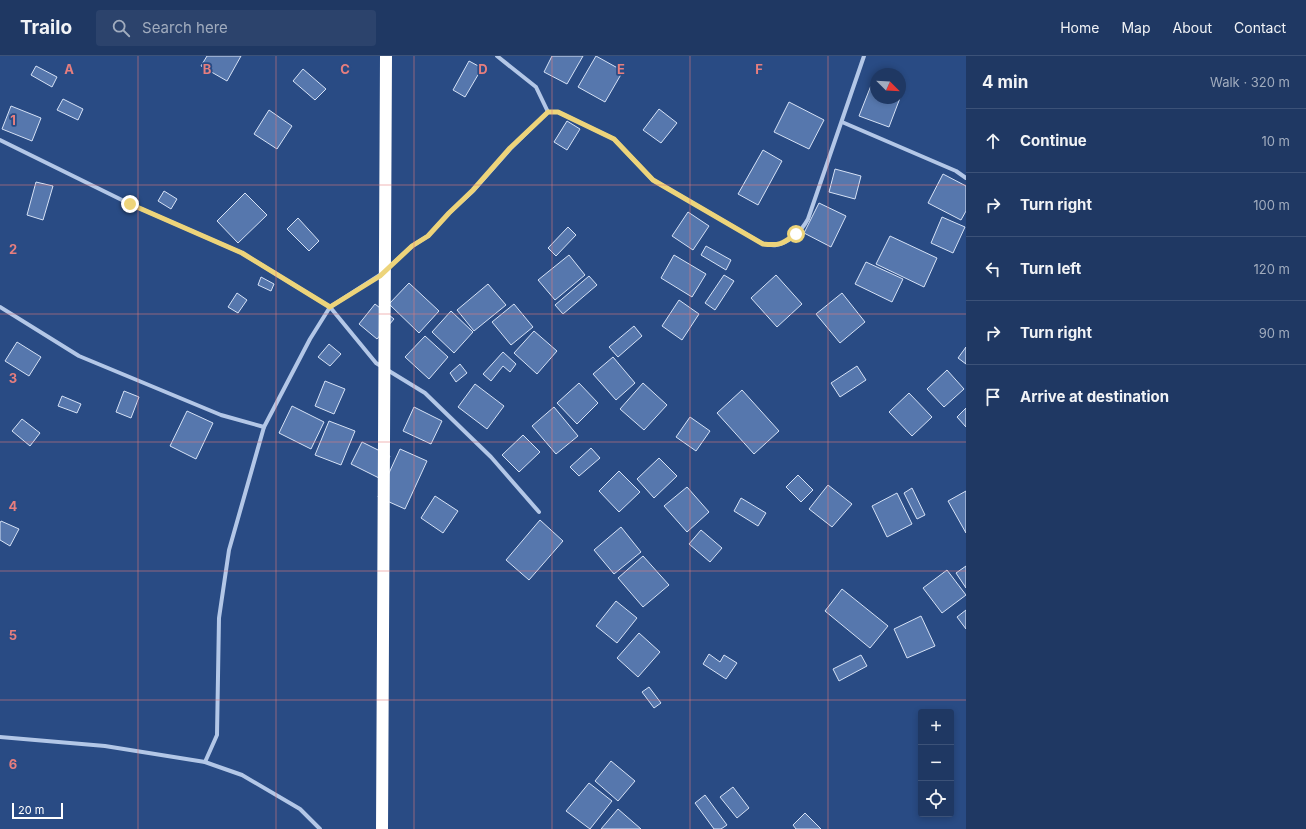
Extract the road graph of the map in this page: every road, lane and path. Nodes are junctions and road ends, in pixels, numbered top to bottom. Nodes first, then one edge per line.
1 (386, 56) edge
2 (497, 56) edge
3 (864, 56) edge
4 (548, 112) junction
5 (842, 122) junction
6 (0, 140) edge
7 (966, 178) edge
8 (0, 307) edge
9 (330, 307) junction
10 (264, 427) junction
11 (539, 512) dead end
12 (0, 737) edge
13 (205, 762) junction
14 (320, 829) edge
15 (382, 829) edge

1 - 15 highway
2 - 4 street
3 - 5 street
4 - 5 street
4 - 9 street
5 - 7 street
6 - 9 street
8 - 10 street
9 - 10 street
9 - 11 street
10 - 13 street
12 - 13 street
13 - 14 street

